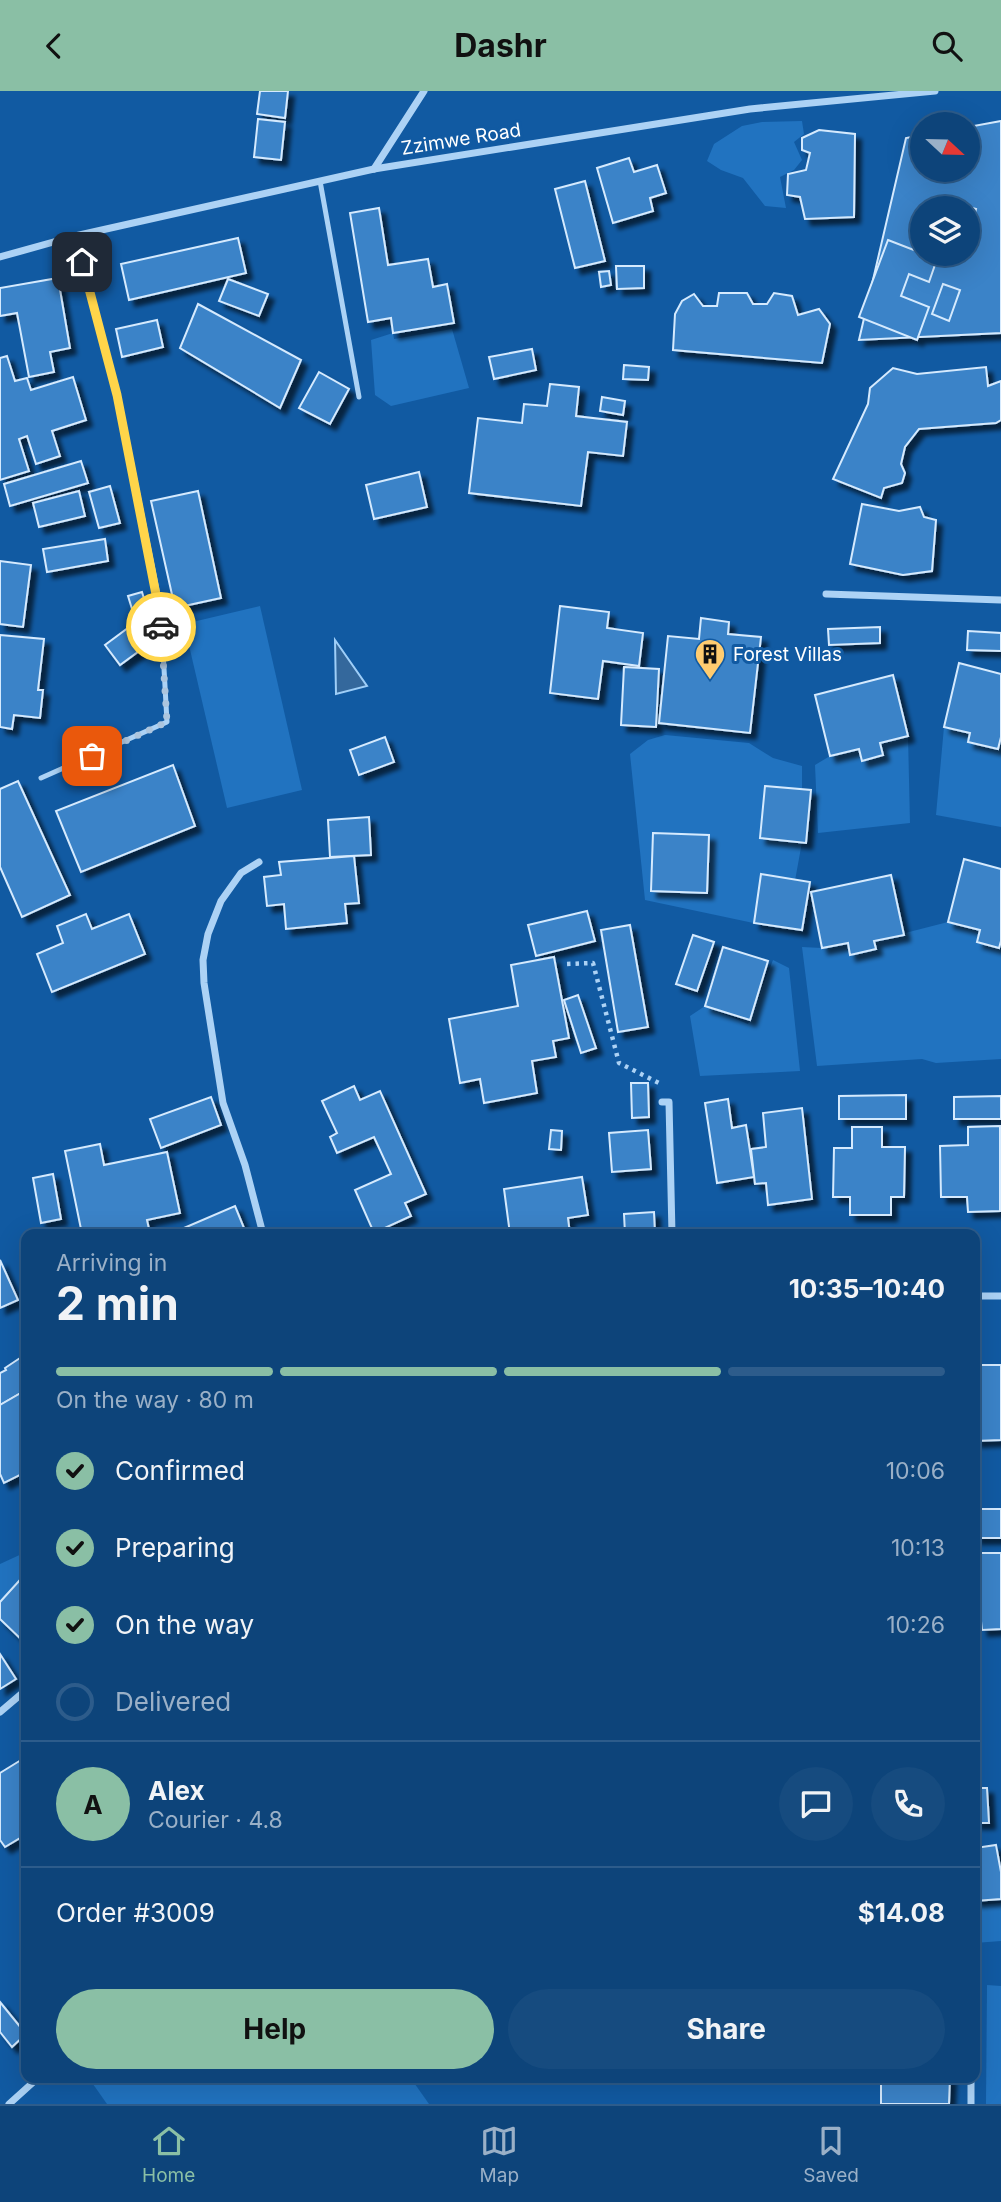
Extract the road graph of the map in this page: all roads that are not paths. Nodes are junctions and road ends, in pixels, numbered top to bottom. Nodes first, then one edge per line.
1 (424, 91) edge
2 (935, 91) edge
3 (374, 169) junction
4 (320, 181) junction
5 (75, 236) junction
6 (0, 257) edge
7 (359, 397) dead end
8 (826, 594) dead end
9 (1001, 600) edge
10 (160, 615) joint
11 (41, 778) dead end
12 (259, 862) dead end
13 (665, 1102) road end
14 (262, 1229) edge
15 (672, 1229) edge
16 (980, 1296) edge
17 (1001, 1296) edge
18 (21, 1694) edge
19 (0, 1712) edge
20 (32, 2083) edge
21 (971, 2083) edge
22 (9, 2104) edge
23 (971, 2104) edge

1 - 3 street
2 - 3 street, Zzimwe Road
3 - 4 street, Zzimwe Road
4 - 5 street, Zzimwe Road
4 - 7 lane
5 - 6 street, Zzimwe Road
5 - 10 street
8 - 9 street
10 - 11 lane
12 - 14 street
13 - 15 street
16 - 17 street
18 - 19 street
20 - 22 street
21 - 23 street

